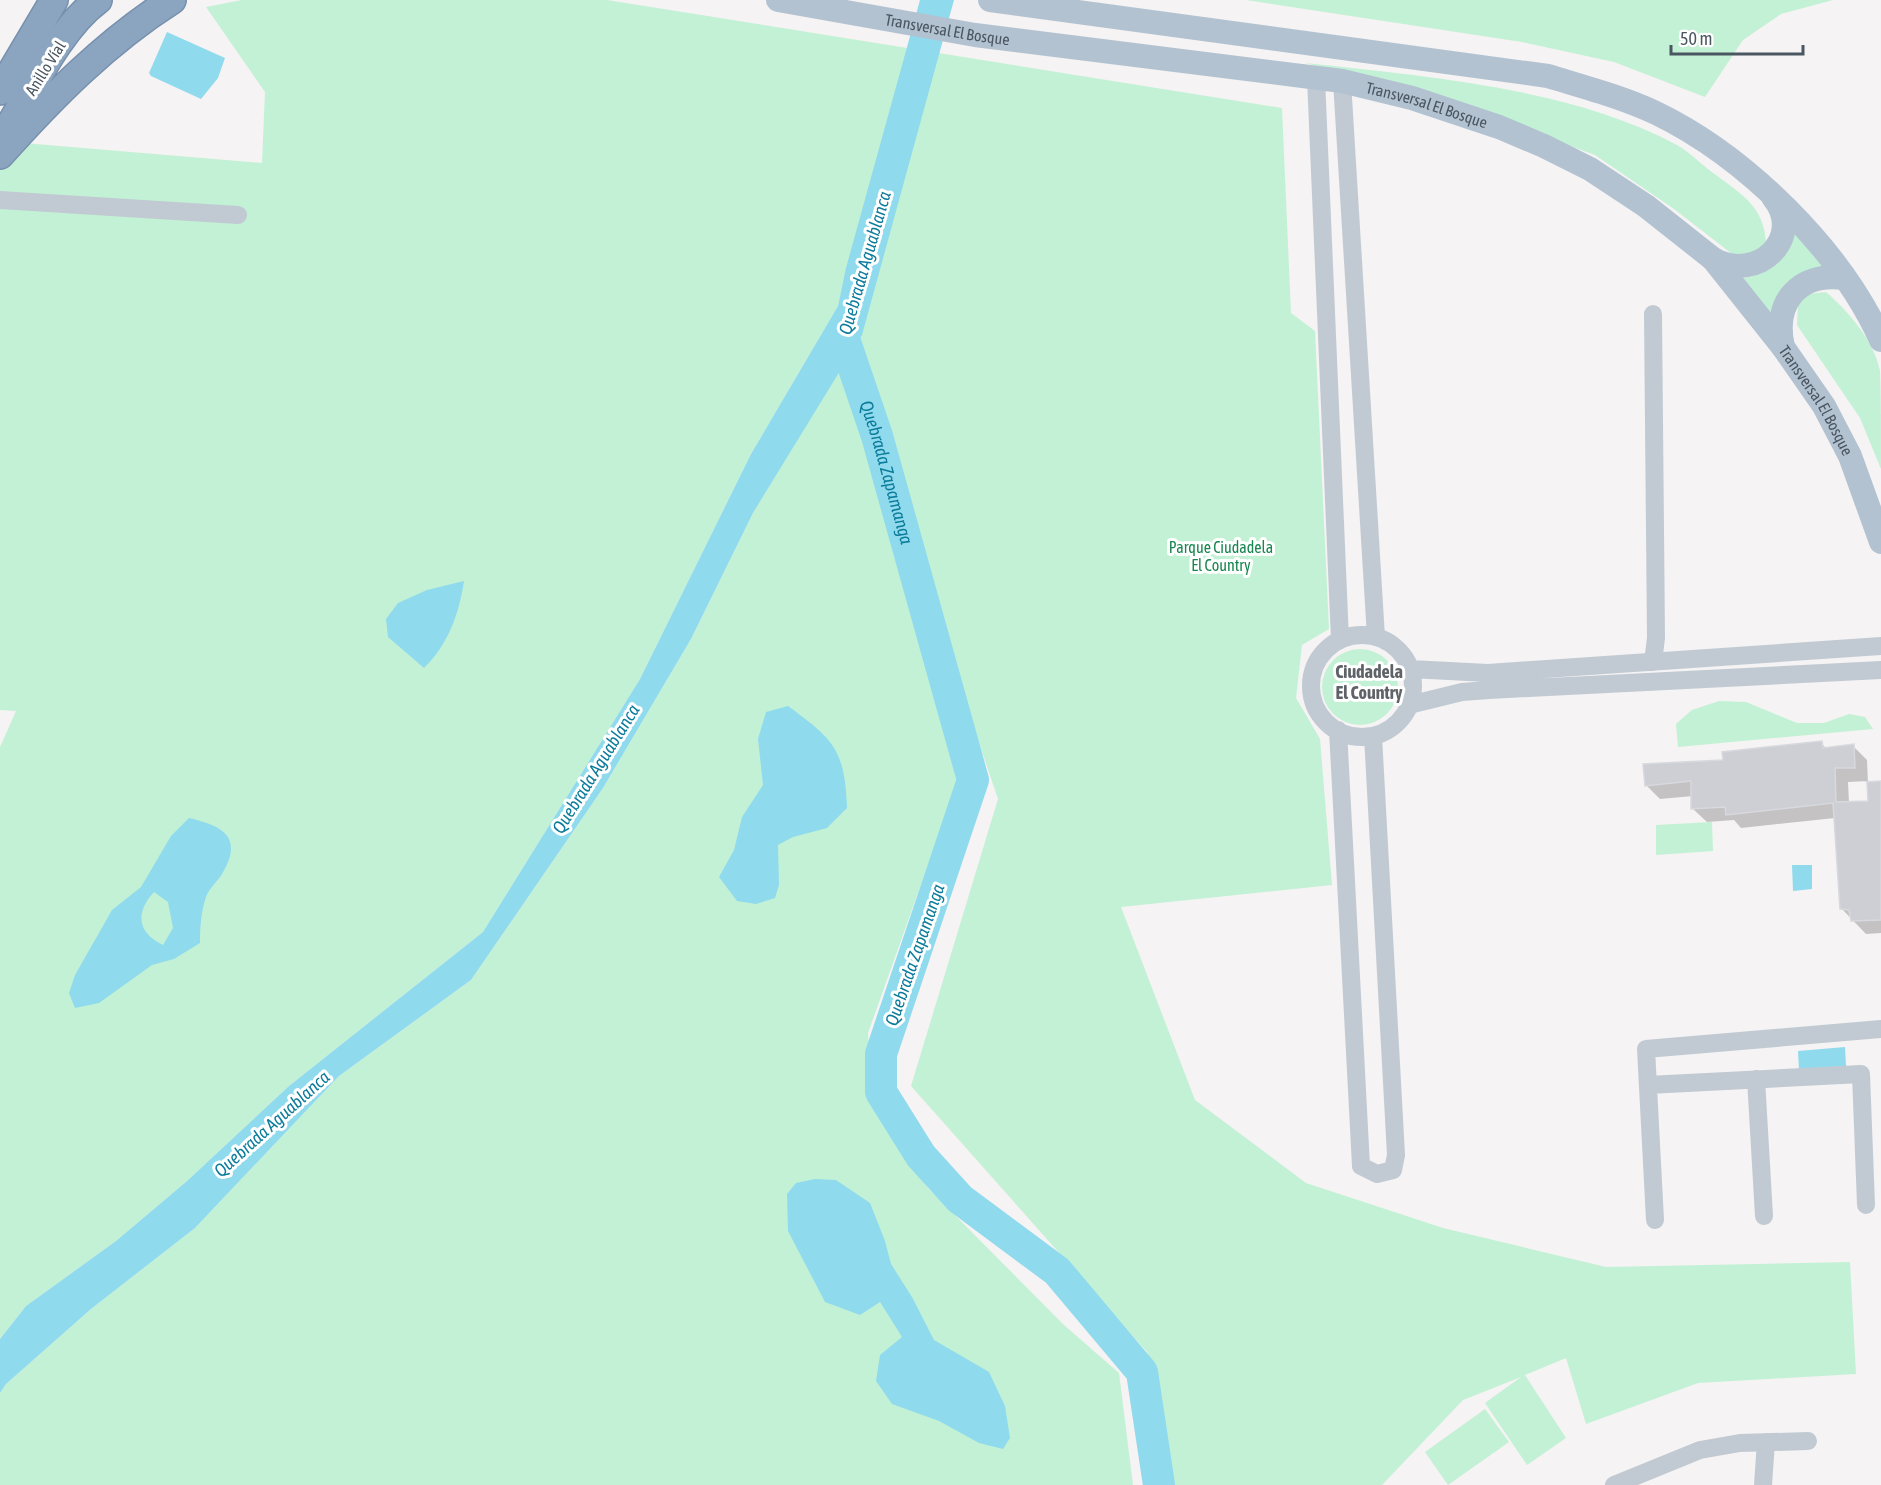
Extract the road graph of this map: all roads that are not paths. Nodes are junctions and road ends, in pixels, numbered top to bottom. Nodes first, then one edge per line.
1 (54, 0) edge
2 (98, 0) edge
3 (172, 0) edge
4 (778, 0) edge
5 (990, 0) edge
6 (1316, 78) junction
7 (1342, 81) junction
8 (0, 91) edge
9 (0, 141) edge
10 (0, 155) edge
11 (1768, 192) junction
12 (0, 200) edge
13 (238, 215) dead end
14 (1713, 259) junction
15 (1844, 278) junction
16 (1653, 314) dead end
17 (1881, 340) edge
18 (1783, 347) junction
19 (1881, 542) edge
20 (1376, 637) junction
21 (1340, 640) junction
22 (1881, 646) edge
23 (1653, 662) junction
24 (1623, 665) junction
25 (1410, 669) junction
26 (1881, 670) edge
27 (1624, 683) junction
28 (1409, 705) junction
29 (1338, 730) junction
30 (1373, 736) junction
31 (1881, 1029) edge
32 (1756, 1079) junction
33 (1648, 1085) junction
34 (1866, 1205) dead end
35 (1764, 1216) dead end
36 (1655, 1220) dead end
37 (1808, 1441) dead end
38 (1766, 1442) junction
39 (1640, 1479) edge
40 (1614, 1485) edge
41 (1763, 1485) edge

1 - 8 highway, Anillo Víal
2 - 9 highway, Anillo Víal
3 - 10 highway
4 - 6 main road, Transversal El Bosque
5 - 11 main road
6 - 7 main road, Transversal El Bosque
6 - 21 street
7 - 14 main road, Transversal El Bosque
7 - 20 street
11 - 14 main road
11 - 15 main road
12 - 13 street
14 - 18 main road, Transversal El Bosque
15 - 17 main road
15 - 18 main road
16 - 23 street
18 - 19 main road, Transversal El Bosque
20 - 21 street
20 - 25 street
21 - 29 street
22 - 23 street
23 - 24 street
24 - 25 street
24 - 27 street
25 - 28 street
26 - 27 street
27 - 28 street
28 - 30 street
29 - 30 street
29 - 30 street
31 - 33 street
32 - 33 street
32 - 34 street
32 - 35 street
33 - 36 street
37 - 38 street
38 - 39 street
38 - 41 street
39 - 40 street

